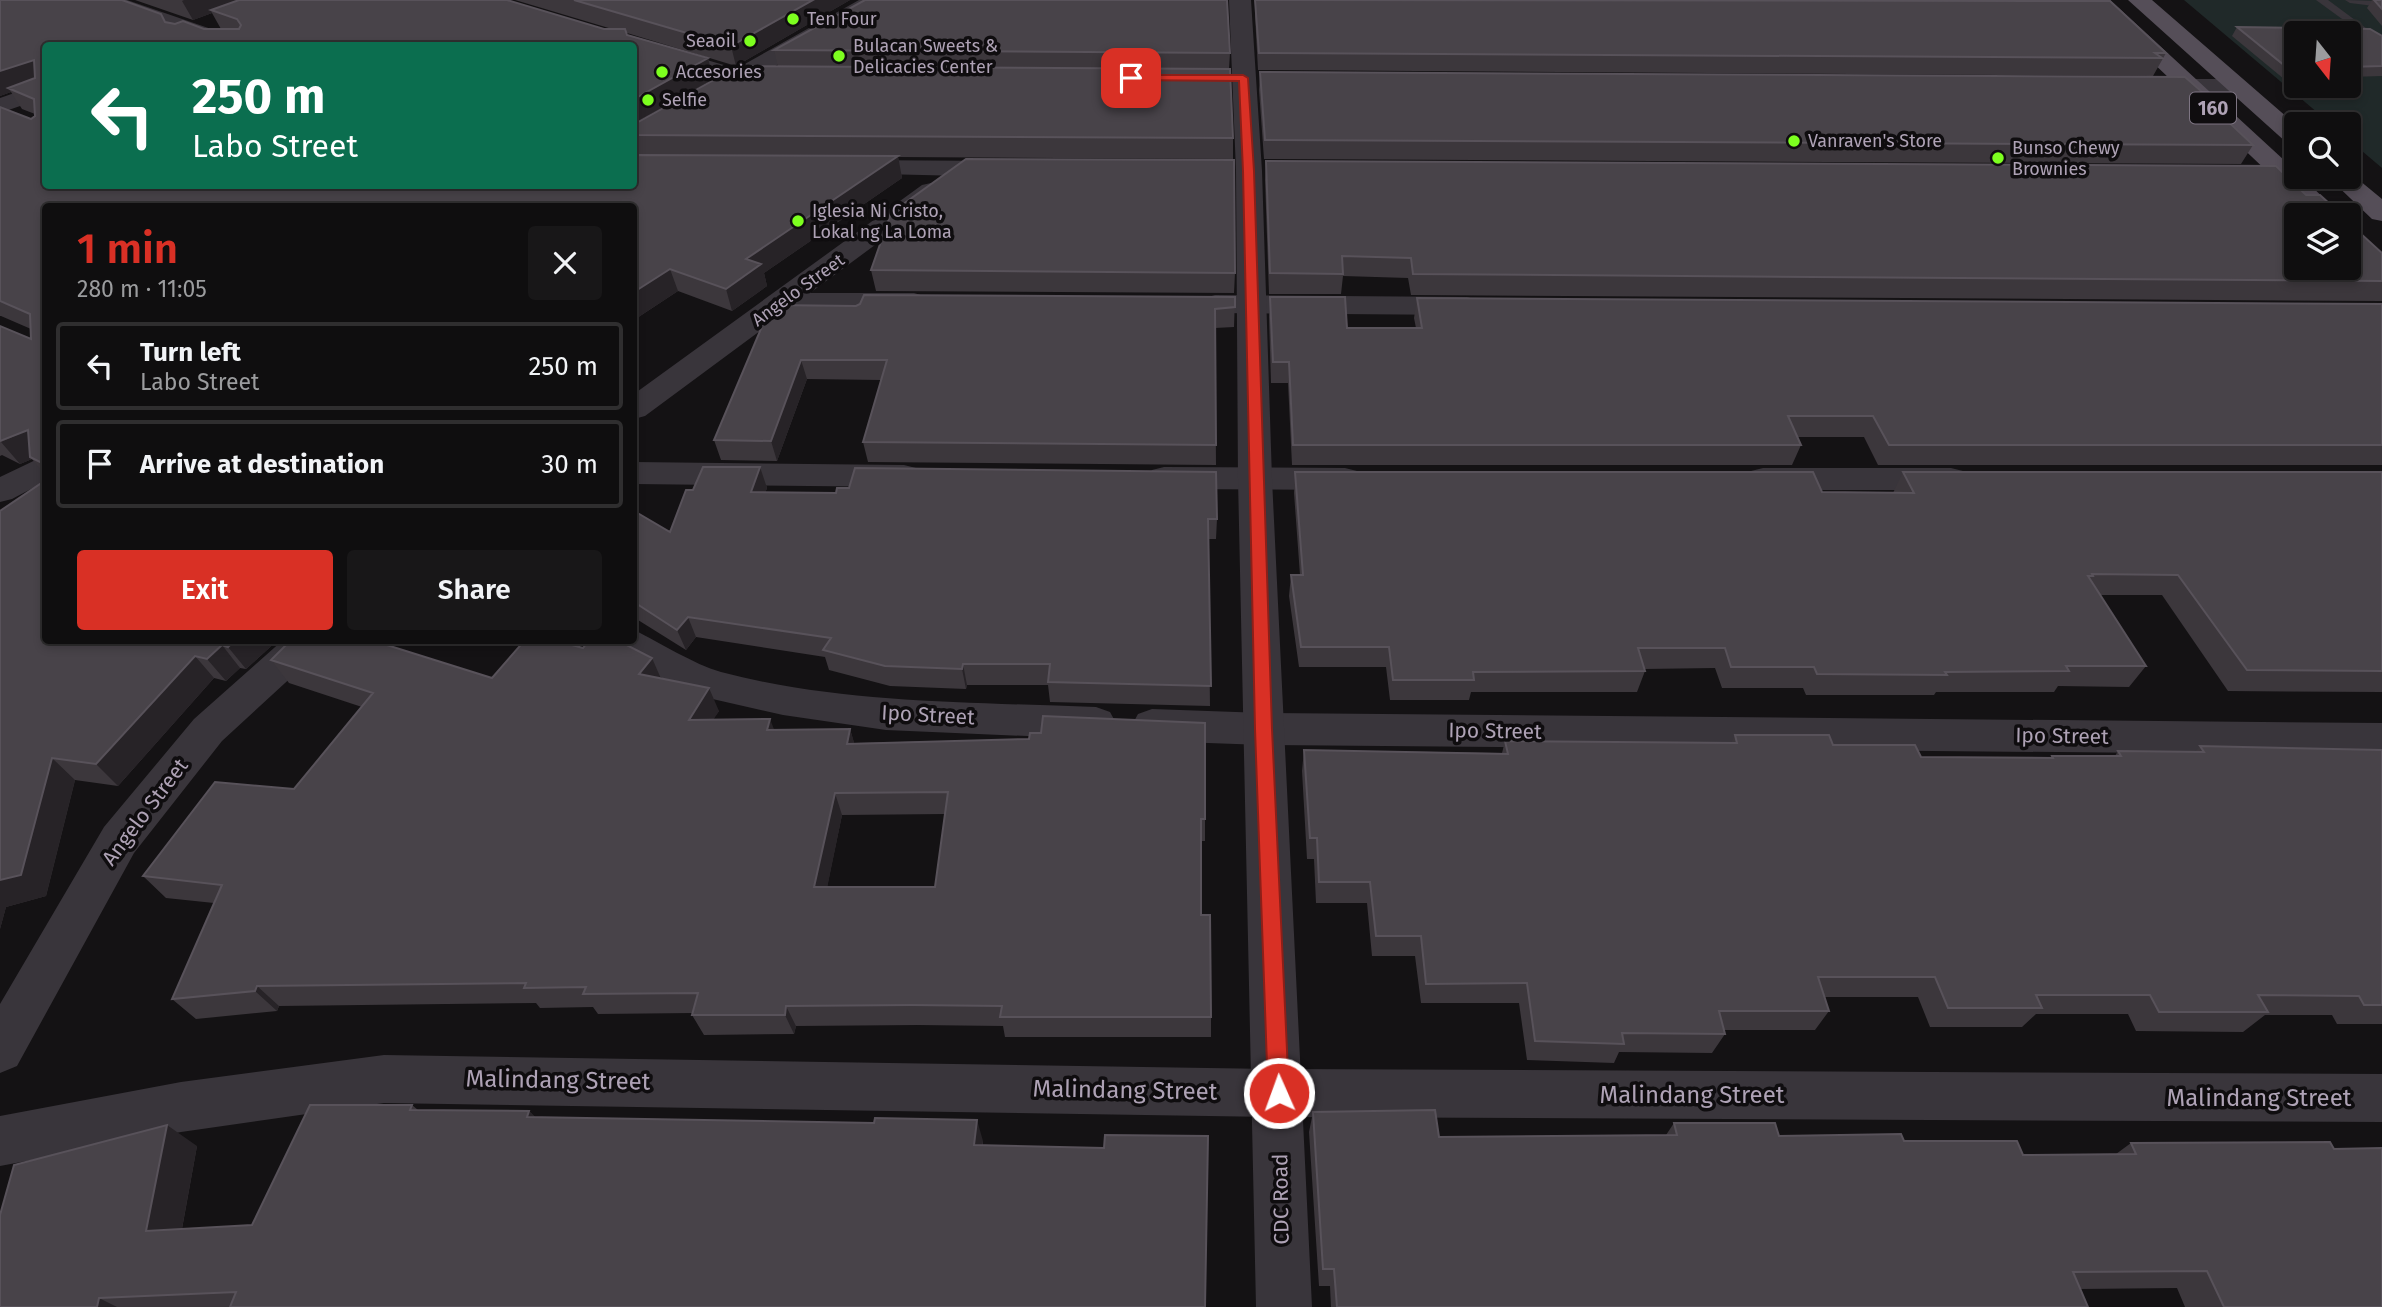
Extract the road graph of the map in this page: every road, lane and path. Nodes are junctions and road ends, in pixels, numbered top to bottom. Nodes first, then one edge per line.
1 (106, 0) edge
2 (2139, 0) edge
3 (2321, 0) edge
4 (2350, 0) edge
5 (871, 1) edge
6 (900, 2) edge
7 (1237, 4) edge
8 (2382, 4) edge
9 (2095, 6) edge
10 (220, 20) edge
11 (195, 30) junction
12 (169, 40) edge
13 (227, 42) edge
14 (2382, 45) edge
15 (637, 46) edge
16 (740, 77) junction
17 (796, 77) edge
18 (2122, 85) edge
19 (2190, 86) junction
20 (2236, 86) junction
21 (42, 91) edge
22 (0, 109) edge
23 (23, 121) edge
24 (2284, 128) edge
25 (637, 134) edge
26 (824, 168) edge
27 (960, 169) junction
28 (1029, 169) edge
29 (2242, 175) edge
30 (2284, 175) joint
31 (2299, 189) edge
32 (2355, 189) edge
33 (2315, 203) edge
34 (2382, 212) edge
35 (783, 302) junction
36 (948, 303) edge
37 (1182, 304) edge
38 (1251, 304) junction
39 (1488, 306) edge
40 (637, 407) edge
41 (42, 468) edge
42 (637, 474) edge
43 (937, 476) edge
44 (1131, 478) edge
45 (1255, 479) junction
46 (1381, 479) edge
47 (1728, 479) edge
48 (1979, 479) edge
49 (0, 491) edge
50 (304, 644) edge
51 (629, 644) edge
52 (1264, 729) junction
53 (2382, 739) edge
54 (0, 1050) edge
55 (1279, 1093) junction
56 (2382, 1098) edge
57 (0, 1141) edge
58 (1284, 1307) edge

1 - 11 street
2 - 20 main road, 160
3 - 14 lane
4 - 8 lane
5 - 6 street
5 - 16 street
7 - 38 street, CDC Road
9 - 19 main road, 160
10 - 11 street
11 - 12 street
11 - 13 street
15 - 16 street
16 - 17 street
16 - 25 street
18 - 19 street
19 - 20 street
19 - 30 main road, 160
20 - 24 main road, 160
21 - 22 street
22 - 23 street
26 - 27 street
27 - 28 street
27 - 35 street, Angelo Street
29 - 30 street
31 - 33 main road, 160
32 - 34 main road
35 - 36 street
35 - 40 street, Angelo Street
37 - 38 street
38 - 39 street
38 - 45 street, CDC Road
41 - 49 street
42 - 43 street
44 - 45 street
45 - 46 street
45 - 52 street, CDC Road
47 - 48 street
50 - 54 street, Angelo Street
51 - 52 street, Ipo Street
52 - 53 street, Ipo Street
52 - 55 street, CDC Road
55 - 56 street, Malindang Street
55 - 57 street, Malindang Street
55 - 58 street, CDC Road

